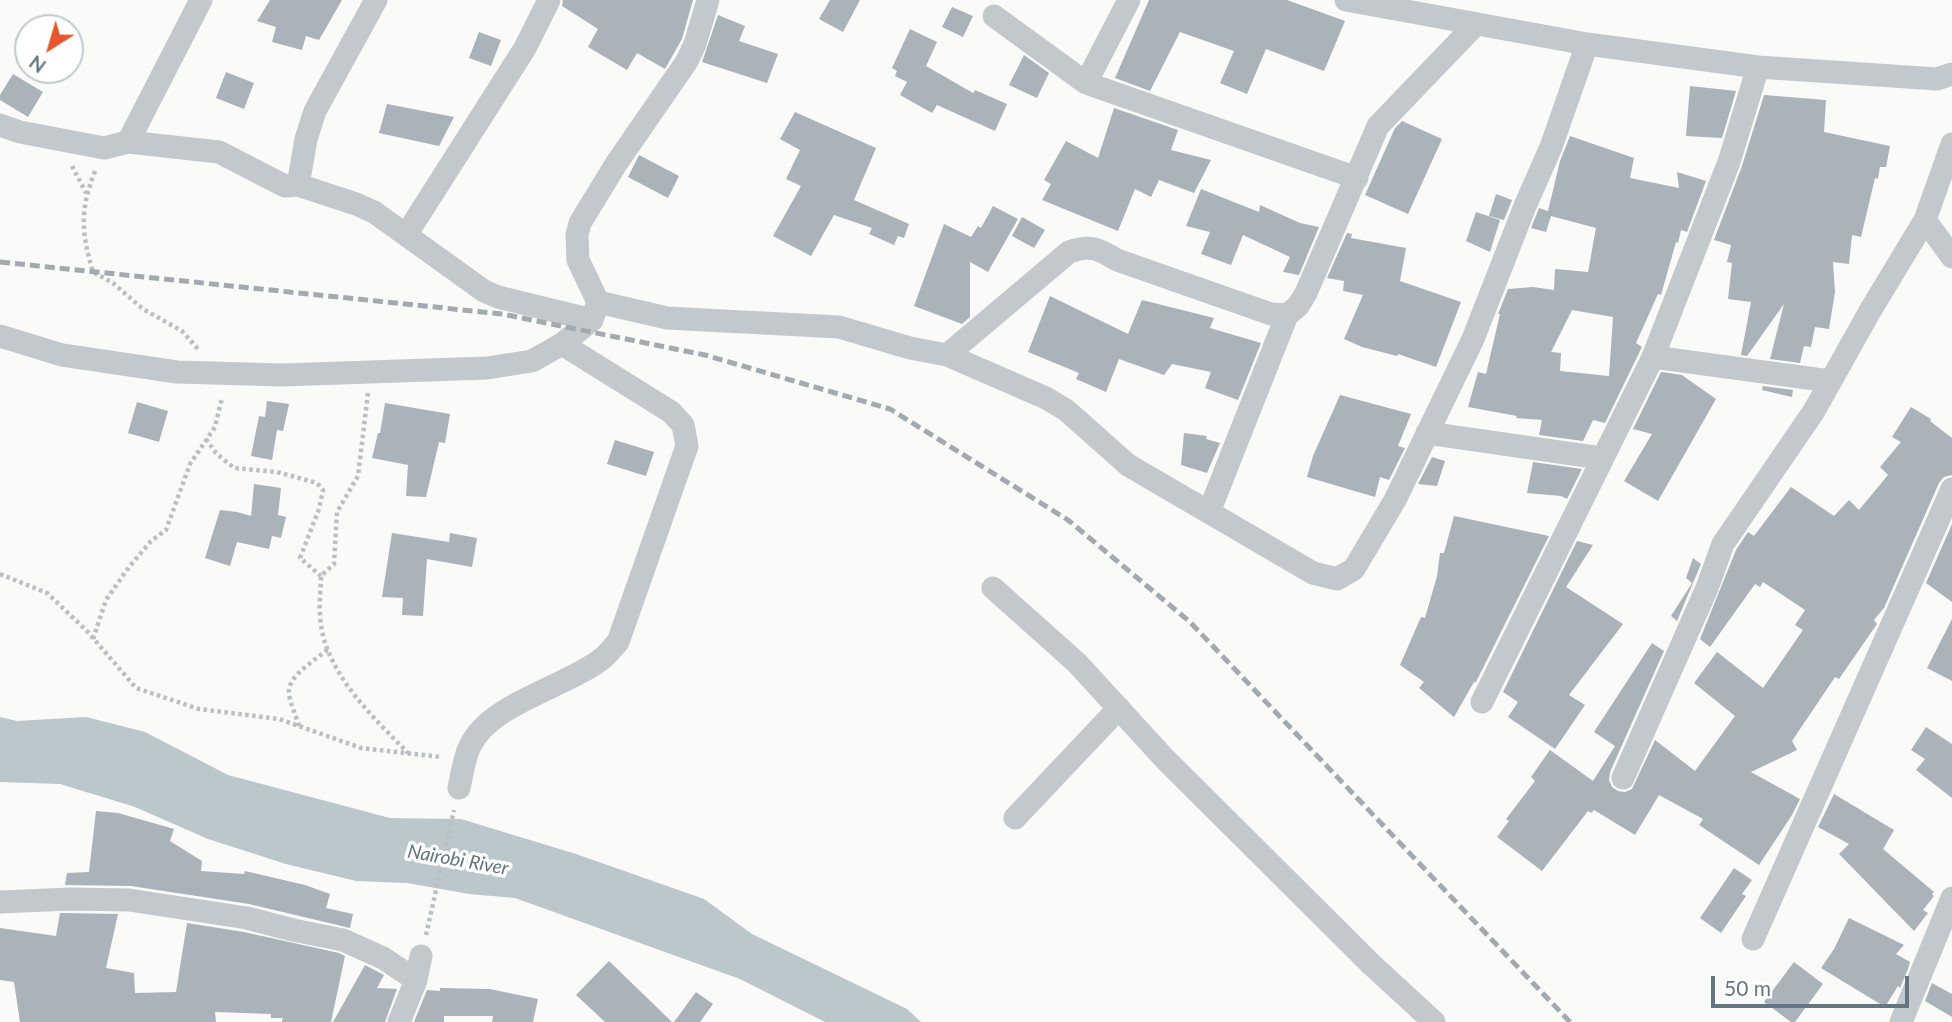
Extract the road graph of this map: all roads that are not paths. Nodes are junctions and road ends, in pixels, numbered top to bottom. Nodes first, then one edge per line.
1 (201, 0) edge
2 (376, 0) edge
3 (548, 0) edge
4 (708, 0) edge
5 (1129, 0) edge
6 (1346, 0) edge
7 (994, 16) dead end
8 (1476, 24) junction
9 (1587, 44) junction
10 (1758, 67) junction
11 (1952, 74) edge
12 (1086, 83) junction
13 (0, 125) edge
14 (128, 142) junction
15 (1952, 144) edge
16 (1357, 178) junction
17 (298, 185) junction
18 (1925, 220) junction
19 (406, 235) junction
20 (1952, 257) edge
21 (595, 311) junction
22 (1287, 315) junction
23 (0, 336) edge
24 (562, 344) junction
25 (947, 355) junction
26 (1653, 357) junction
27 (1830, 381) junction
28 (1427, 433) junction
29 (1601, 458) junction
30 (1952, 489) edge
31 (1209, 512) junction
32 (993, 588) dead end
33 (1482, 702) dead end
34 (1119, 708) junction
35 (1623, 778) dead end
36 (459, 788) road end
37 (1015, 818) dead end
38 (1952, 898) edge
39 (0, 902) edge
40 (1753, 939) dead end
41 (421, 957) road end
42 (416, 981) junction
43 (399, 1022) edge
44 (1434, 1022) edge
45 (1901, 1022) edge

1 - 14 street
2 - 17 street
3 - 19 street
4 - 21 street
5 - 12 street
6 - 8 street
7 - 12 street
8 - 9 street
8 - 16 street
9 - 10 street
9 - 28 street
10 - 11 street
10 - 26 street
12 - 16 street
13 - 14 street
14 - 17 street
15 - 18 street
16 - 22 street
17 - 19 street
18 - 20 street
18 - 27 street
19 - 21 street
21 - 24 street
21 - 25 street
22 - 25 street
22 - 31 street
23 - 24 street
24 - 36 street
25 - 31 street
26 - 27 street
26 - 29 street
27 - 35 street
28 - 29 street
28 - 31 street
29 - 33 street
30 - 40 street
32 - 34 street
34 - 37 street
34 - 44 street
38 - 45 street
39 - 42 street
41 - 42 street
42 - 43 street

